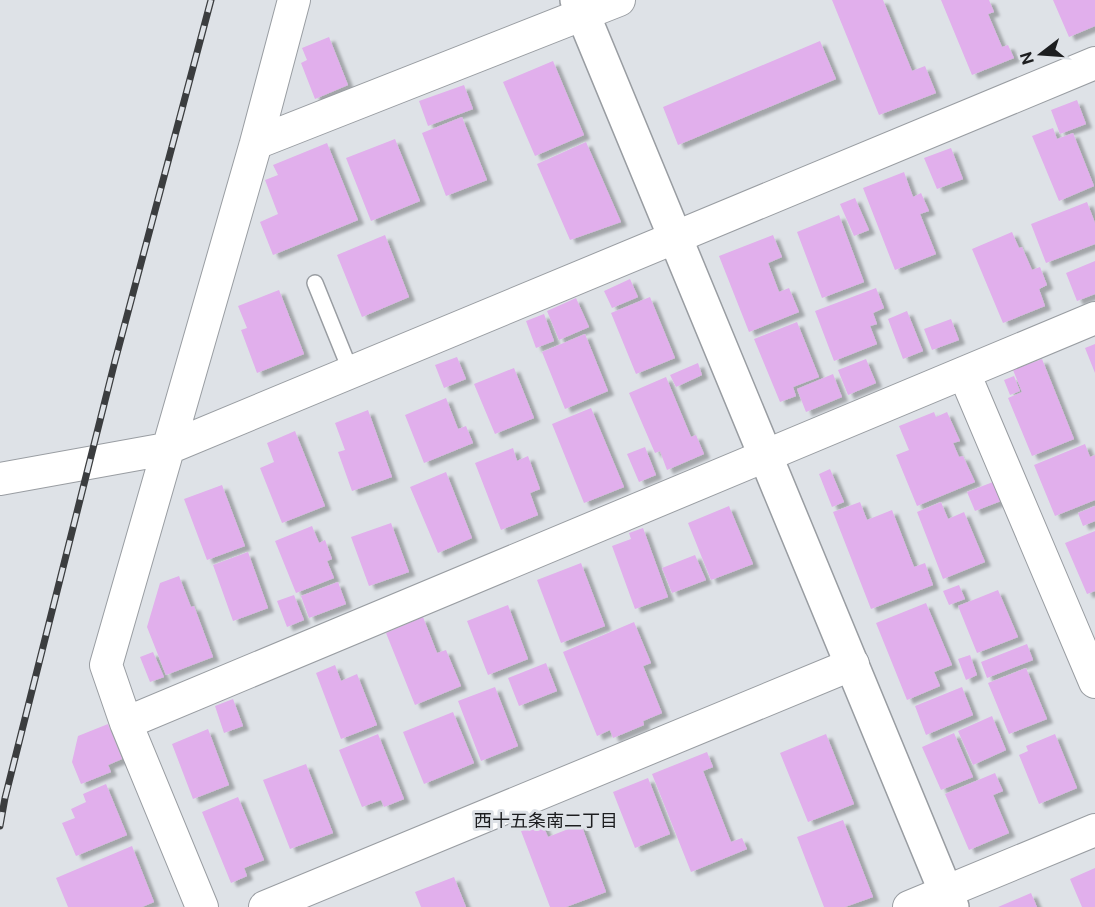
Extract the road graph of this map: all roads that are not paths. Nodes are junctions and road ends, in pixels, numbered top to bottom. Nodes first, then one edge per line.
1 (294, 0) edge
2 (619, 0) edge
3 (580, 8) edge
4 (1095, 63) edge
5 (256, 143) junction
6 (675, 236) junction
7 (315, 283) dead end
8 (1095, 318) edge
9 (351, 372) junction
10 (964, 373) junction
11 (166, 449) junction
12 (764, 455) junction
13 (0, 479) edge
14 (853, 664) junction
15 (1095, 682) edge
16 (126, 723) junction
17 (1095, 830) edge
18 (949, 899) edge
19 (202, 907) edge
20 (265, 907) edge
21 (909, 907) edge

1 - 5 street
2 - 3 street
3 - 5 street
3 - 6 street
4 - 6 street
5 - 11 street
6 - 9 street
6 - 12 street
7 - 9 lane
8 - 10 street
9 - 11 street
10 - 12 street
10 - 15 street
11 - 13 street
11 - 16 street
12 - 14 street
12 - 16 street
14 - 18 street
14 - 20 street
16 - 19 street
17 - 18 street
18 - 21 street

